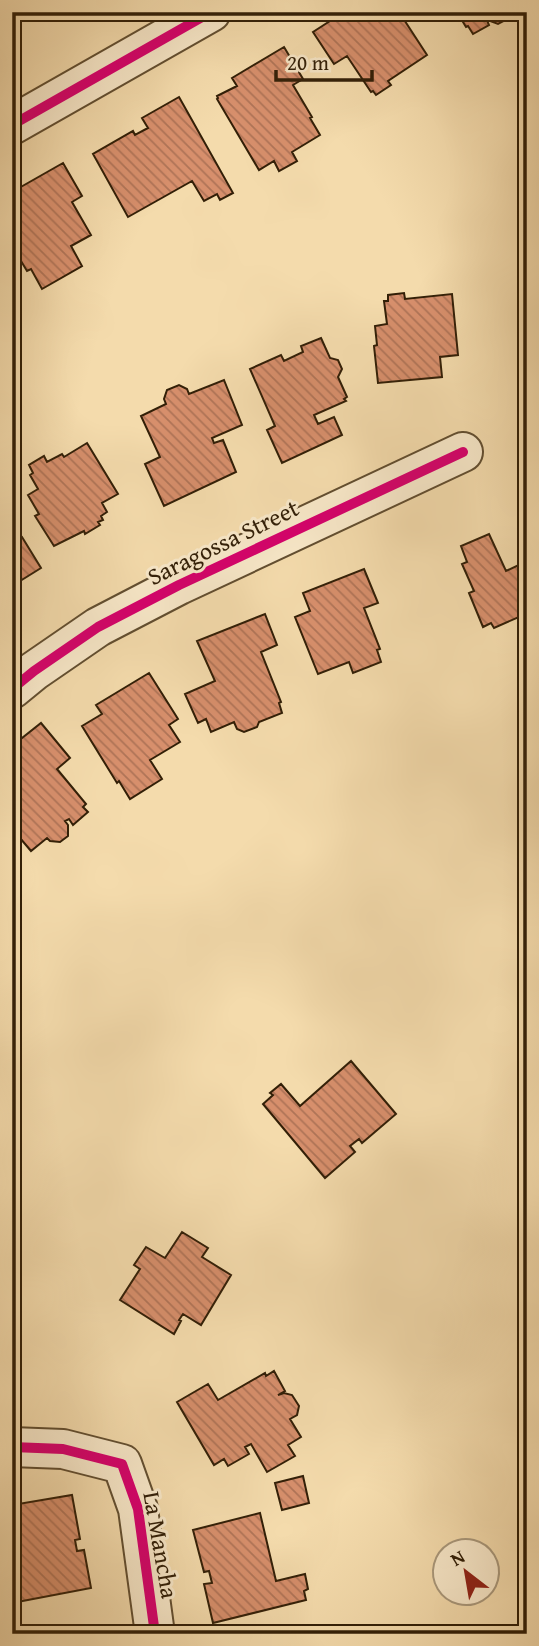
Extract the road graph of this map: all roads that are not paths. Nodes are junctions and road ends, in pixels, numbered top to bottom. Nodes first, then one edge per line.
1 (211, 12) edge
2 (12, 125) edge
3 (463, 452) dead end
4 (12, 688) edge
5 (12, 1447) edge
6 (155, 1634) edge

1 - 2 street
3 - 4 street, Saragossa Street
5 - 6 street, La Mancha

